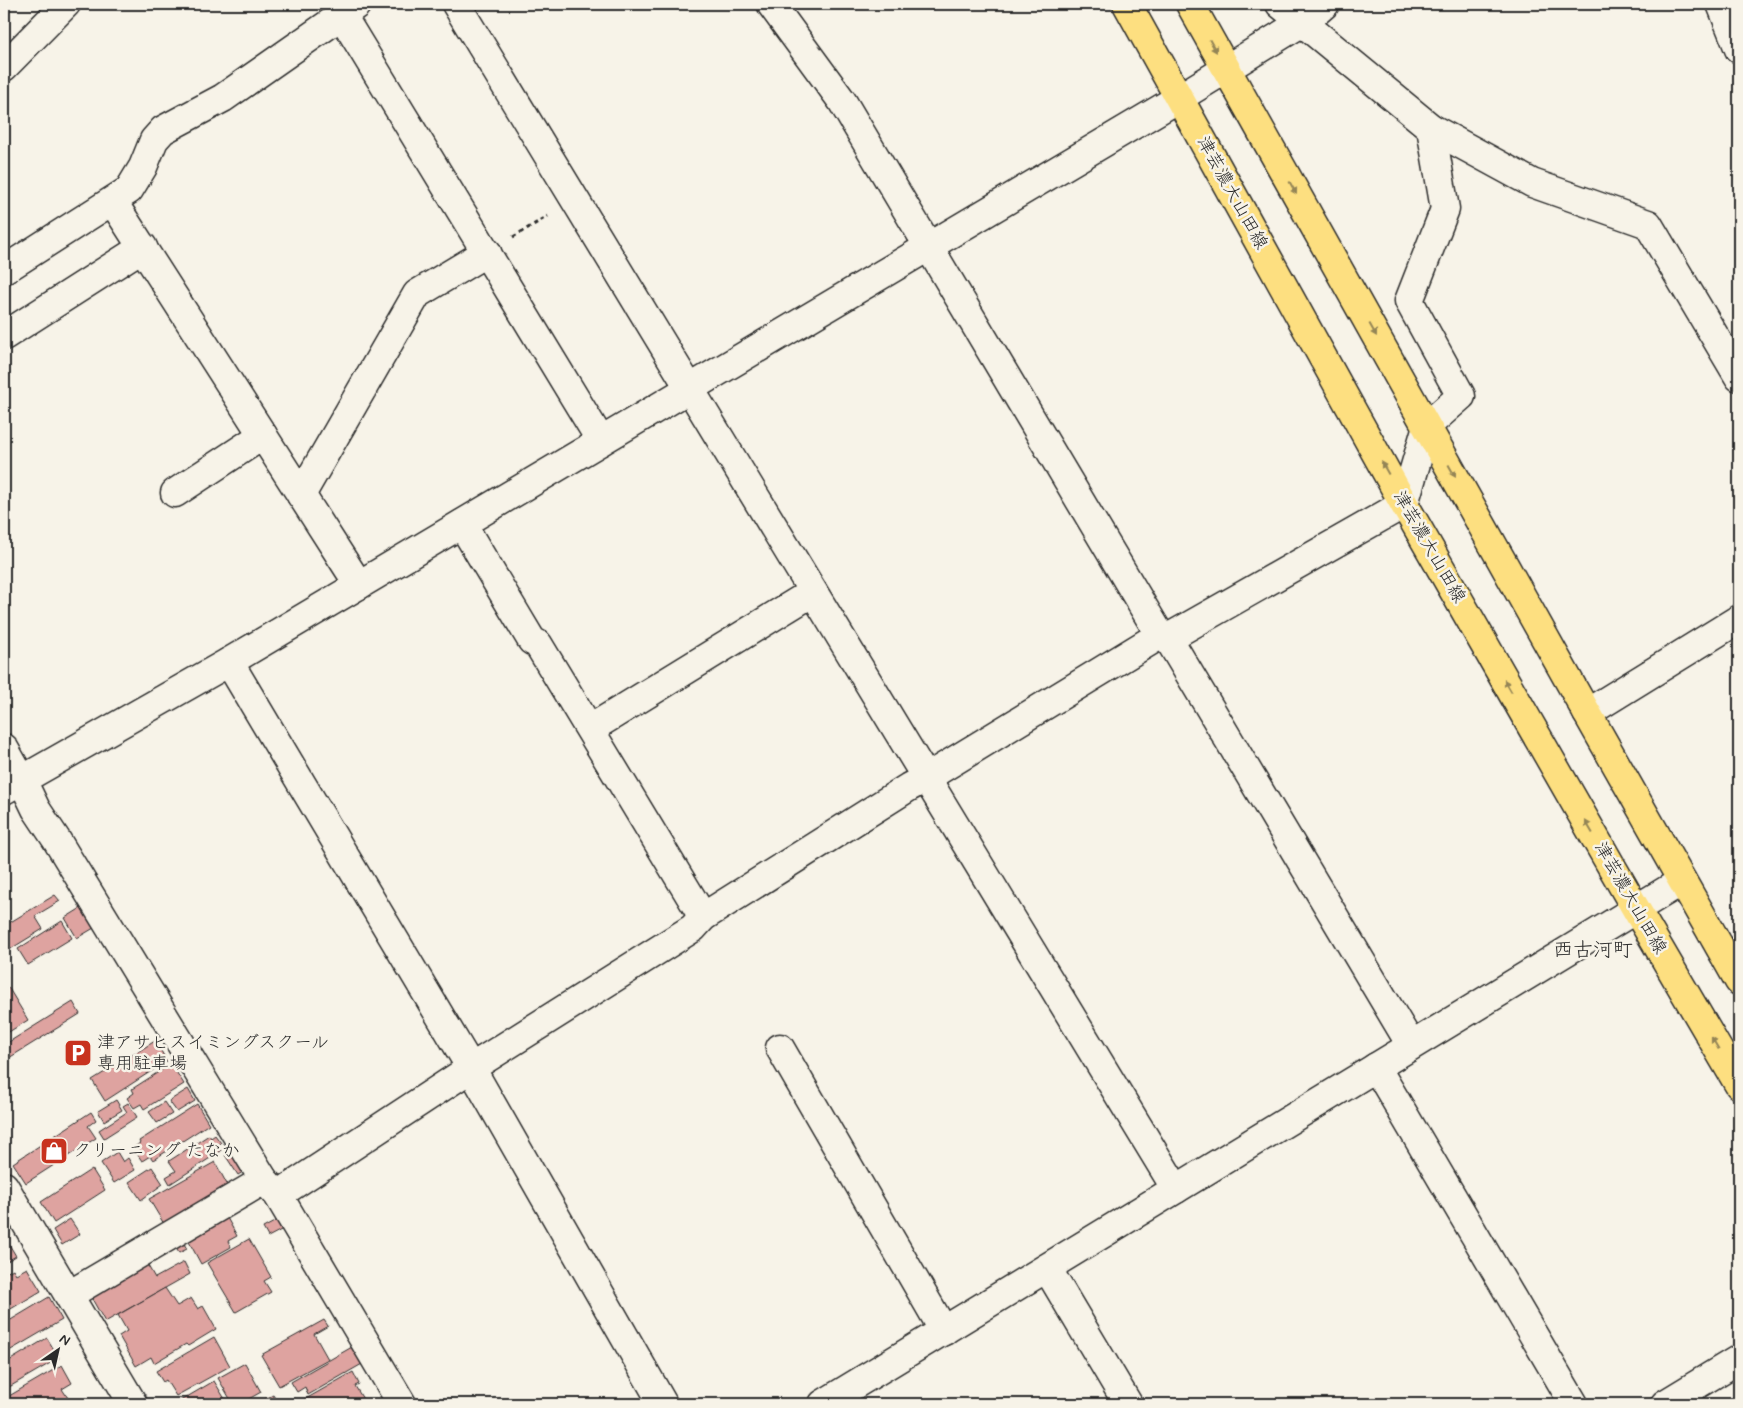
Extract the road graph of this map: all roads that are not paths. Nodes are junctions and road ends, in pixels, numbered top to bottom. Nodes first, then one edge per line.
1 (66, 4) edge
2 (456, 4) edge
3 (771, 4) edge
4 (1127, 4) edge
5 (1190, 4) edge
6 (1280, 4) edge
7 (1325, 4) edge
8 (1722, 4) edge
9 (349, 9) edge
10 (1302, 23) junction
11 (1739, 48) edge
12 (4, 67) edge
13 (1226, 70) junction
14 (1179, 98) junction
15 (1431, 128) junction
16 (113, 202) junction
17 (929, 246) junction
18 (143, 248) junction
19 (486, 252) junction
20 (4, 270) edge
21 (4, 336) edge
22 (1739, 377) edge
23 (689, 389) junction
24 (1427, 426) junction
25 (263, 436) junction
26 (601, 441) junction
27 (175, 493) dead end
28 (301, 495) junction
29 (1404, 504) junction
30 (462, 524) junction
31 (359, 585) junction
32 (813, 592) junction
33 (1739, 619) edge
34 (1164, 636) junction
35 (229, 662) junction
36 (1587, 713) junction
37 (590, 729) junction
38 (4, 748) edge
39 (926, 778) junction
40 (13, 785) edge
41 (1682, 881) junction
42 (1636, 909) junction
43 (704, 917) junction
44 (1739, 981) edge
45 (1411, 1045) junction
46 (780, 1048) dead end
47 (1376, 1067) junction
48 (471, 1068) junction
49 (1739, 1085) edge
50 (4, 1186) edge
51 (271, 1187) junction
52 (1176, 1189) junction
53 (1047, 1268) junction
54 (69, 1294) junction
55 (944, 1331) junction
56 (1739, 1359) edge
57 (134, 1404) edge
58 (402, 1404) edge
59 (663, 1404) edge
60 (823, 1404) edge
61 (1128, 1404) edge
62 (1574, 1404) edge
63 (1664, 1404) edge

1 - 12 street
2 - 23 street
3 - 17 street
4 - 14 main road, 津芸濃大山田線
5 -> 13 main road
6 - 10 street
7 - 10 street
8 - 11 street
9 - 16 street
9 - 19 street
10 - 13 street
10 - 15 street
13 - 14 street
13 -> 24 main road
14 - 17 street
29 -> 14 main road, 津芸濃大山田線
15 - 22 street
15 - 24 street
16 - 18 street
16 - 20 street
17 - 23 street
17 - 34 street
18 - 21 street
18 - 25 street
19 - 26 street
19 - 28 street
23 - 26 street
23 - 32 street
24 - 29 street
24 -> 36 main road
25 - 27 street
25 - 28 street
26 - 30 street
28 - 31 street
29 - 34 street
42 -> 29 main road, 津芸濃大山田線
30 - 31 street
30 - 37 street
31 - 35 street
32 - 37 street
32 - 39 street
33 - 36 street
34 - 39 street
34 - 45 street
35 - 40 street
35 - 48 street
36 - 41 main road
37 - 43 street
38 - 40 street
39 - 43 street
39 - 52 street
40 - 51 street
41 - 42 street
41 - 44 main road
42 - 45 street
49 -> 42 main road, 津芸濃大山田線
43 - 48 street
45 - 47 street
46 - 55 street
47 - 52 street
47 - 62 street
48 - 51 street
48 - 59 street
50 - 54 street
51 - 54 street
51 - 58 street
52 - 53 street
53 - 55 street
53 - 61 street
54 - 57 street
55 - 60 street
56 - 63 street

